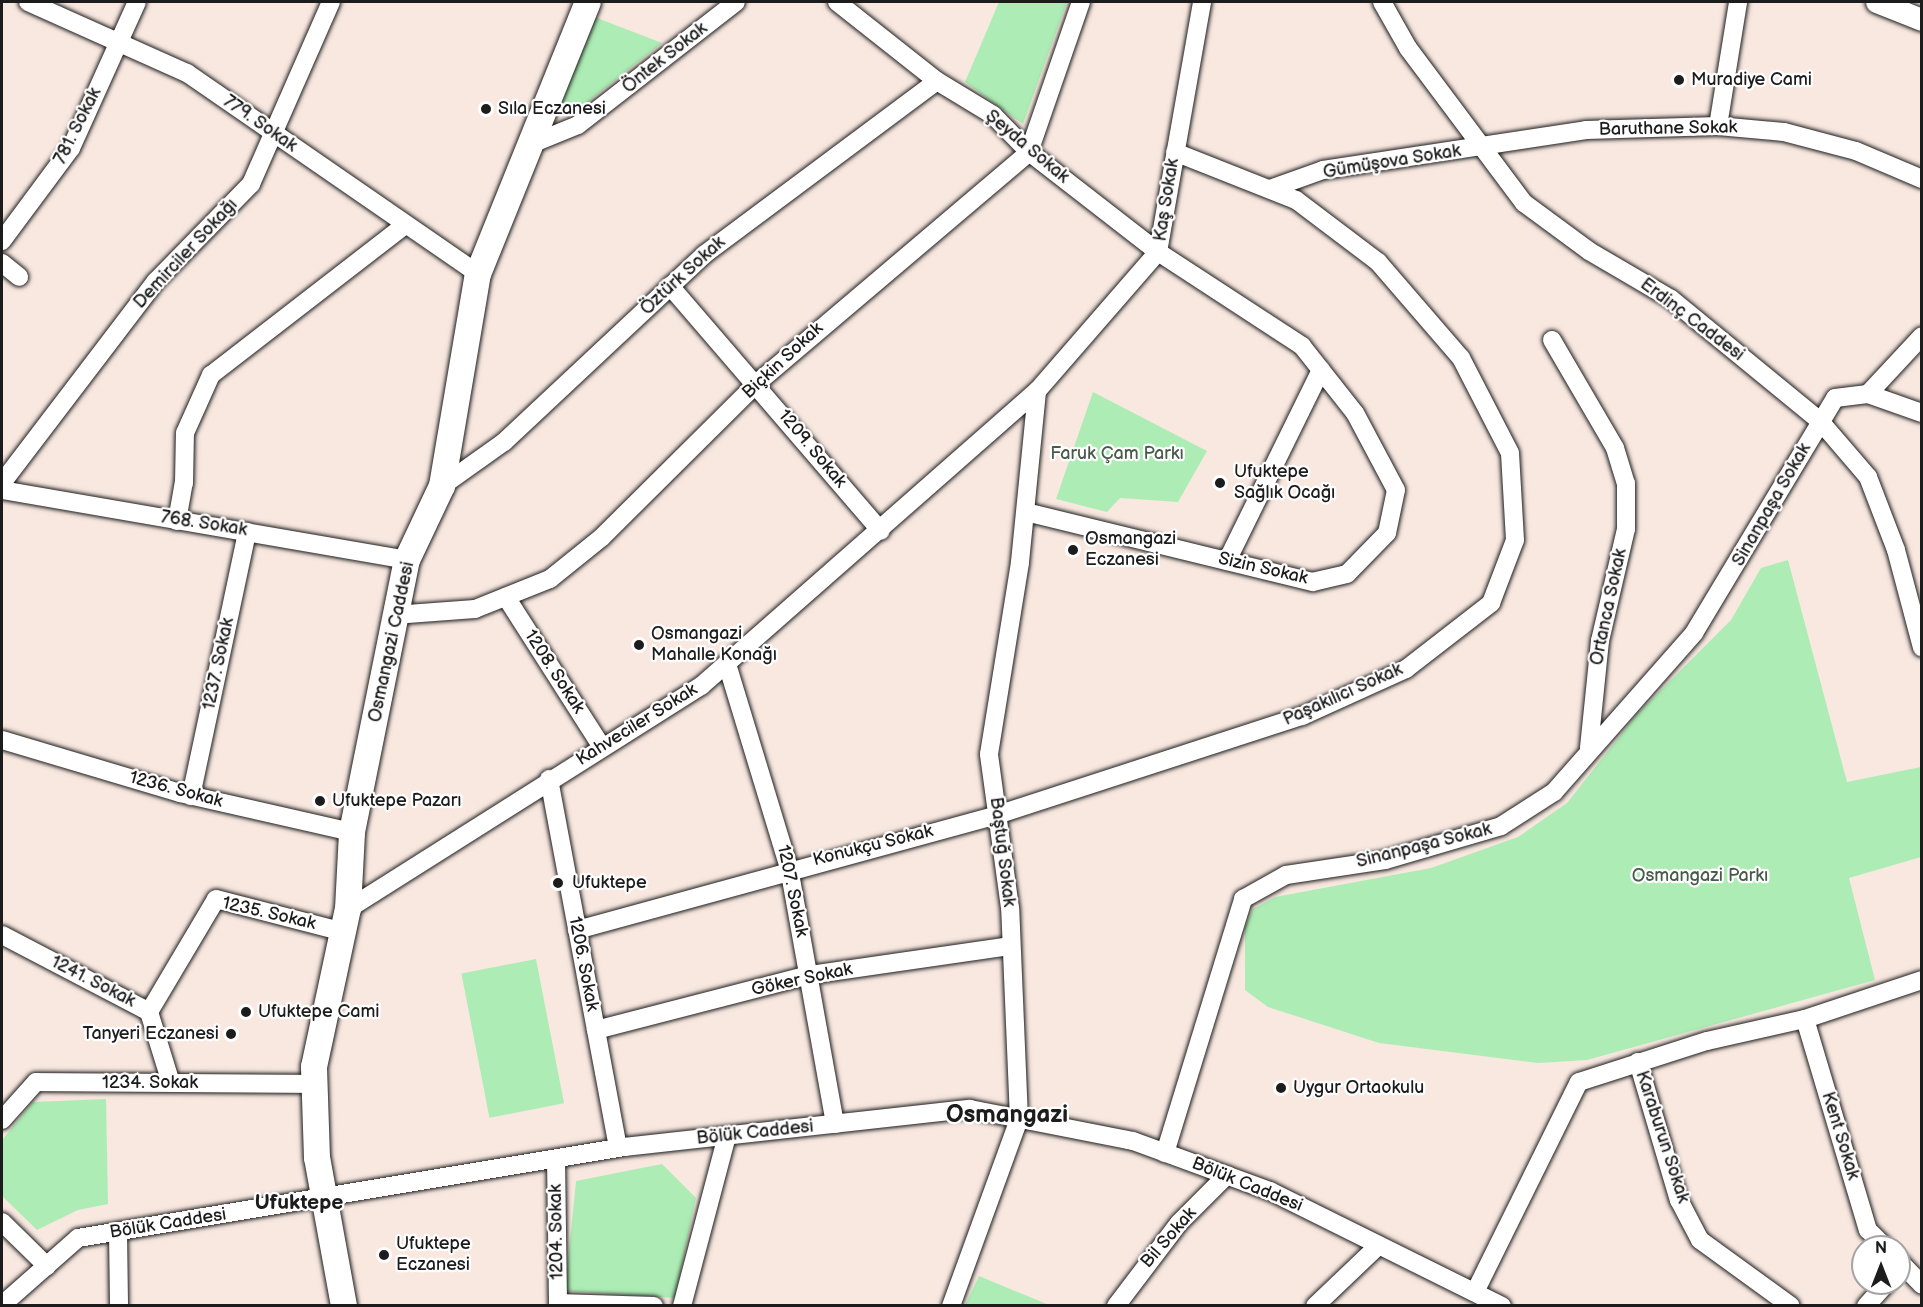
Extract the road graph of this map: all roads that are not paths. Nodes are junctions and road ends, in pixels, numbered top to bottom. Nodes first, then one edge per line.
1 (28, 2) edge
2 (137, 2) edge
3 (331, 2) edge
4 (588, 2) edge
5 (735, 2) edge
6 (837, 2) edge
7 (1080, 2) edge
8 (1202, 2) edge
9 (1382, 2) edge
10 (1738, 2) edge
11 (1877, 2) edge
12 (1922, 20) edge
13 (120, 41) junction
14 (937, 81) junction
15 (1719, 126) junction
16 (276, 136) junction
17 (529, 145) junction
18 (1480, 150) junction
19 (1029, 152) junction
20 (1175, 152) junction
21 (1922, 178) edge
22 (1269, 189) junction
23 (405, 225) junction
24 (2, 241) edge
25 (1158, 252) junction
26 (2, 263) edge
27 (478, 274) junction
28 (19, 277) dead end
29 (670, 286) junction
30 (1922, 336) edge
31 (1552, 340) dead end
32 (1321, 370) junction
33 (757, 383) junction
34 (1037, 391) junction
35 (1868, 394) junction
36 (1922, 413) edge
37 (1820, 421) junction
38 (2, 483) edge
39 (442, 486) junction
40 (2, 490) edge
41 (1026, 512) junction
42 (177, 521) junction
43 (881, 531) junction
44 (247, 532) junction
45 (406, 560) junction
46 (1227, 561) junction
47 (506, 597) junction
48 (394, 615) junction
49 (1922, 648) edge
50 (727, 664) junction
51 (2, 740) edge
52 (602, 747) junction
53 (1589, 748) junction
54 (549, 779) junction
55 (191, 796) junction
56 (997, 815) junction
57 (352, 832) junction
58 (789, 868) junction
59 (346, 920) junction
60 (577, 930) junction
61 (2, 935) edge
62 (1011, 946) junction
63 (809, 975) junction
64 (1922, 980) edge
65 (149, 1012) junction
66 (1805, 1019) junction
67 (596, 1030) junction
68 (1638, 1062) junction
69 (171, 1083) junction
70 (315, 1084) junction
71 (1019, 1119) junction
72 (2, 1120) edge
73 (835, 1124) junction
74 (727, 1136) junction
75 (618, 1148) junction
76 (1165, 1153) junction
77 (556, 1159) junction
78 (1227, 1175) junction
79 (324, 1198) junction
80 (2, 1222) edge
81 (118, 1232) junction
82 (1873, 1235) edge
83 (1379, 1245) junction
84 (47, 1266) junction
85 (1475, 1292) junction
86 (558, 1304) edge
87 (2, 1305) edge
88 (119, 1305) edge
89 (344, 1305) edge
90 (654, 1305) edge
91 (682, 1305) edge
92 (951, 1305) edge
93 (1116, 1305) edge
94 (1315, 1305) edge
95 (1502, 1305) edge
96 (1791, 1305) edge

1 - 13 street, 779. Sokak
2 - 13 street, 781. Sokak
3 - 16 street, Demirciler Sokağı
4 - 17 main road, Osmangazi Caddesi
5 - 17 street, Öntek Sokak
6 - 14 street, Şeyda Sokak
7 - 19 street
8 - 20 street, Kaş Sokak
9 - 18 street, Erdinç Caddesi
10 - 15 street
11 - 12 street
13 - 16 street, 779. Sokak
13 - 24 street, 781. Sokak
14 - 19 street, Şeyda Sokak
14 - 29 street, Öztürk Sokak
15 - 18 street, Baruthane Sokak
15 - 21 street, Baruthane Sokak
16 - 23 street, 779. Sokak
16 - 38 street, Demirciler Sokağı
17 - 27 main road, Osmangazi Caddesi
18 - 22 street, Gümüşova Sokak
18 - 37 street, Erdinç Caddesi
19 - 25 street, Şeyda Sokak
19 - 33 street, Biçkin Sokak
20 - 22 street, Paşakılıcı Sokak
20 - 25 street, Kaş Sokak
22 - 56 street, Paşakılıcı Sokak
23 - 27 street, 779. Sokak
23 - 42 street
25 - 32 street, Sizin Sokak
25 - 34 street, Kaş Sokak
26 - 28 street
27 - 39 main road, Osmangazi Caddesi
29 - 33 street, 1209. Sokak
29 - 39 street, Öztürk Sokak
30 - 35 street
31 - 53 street, Ortanca Sokak
32 - 46 street
32 - 46 street, Sizin Sokak
33 - 43 street, 1209. Sokak
33 - 47 street, Biçkin Sokak
34 - 41 street, Baştuğ Sokak
34 - 43 street, Kahveciler Sokak
35 - 36 street
35 - 37 street, Sinanpaşa Sokak
37 - 49 street, Erdinç Caddesi
37 - 53 street, Sinanpaşa Sokak
39 - 45 main road, Osmangazi Caddesi
40 - 42 street, 768. Sokak
41 - 46 street, Sizin Sokak
41 - 56 street, Baştuğ Sokak
42 - 44 street, 768. Sokak
43 - 50 street, Kahveciler Sokak
44 - 45 street, 768. Sokak
44 - 55 street, 1237. Sokak
45 - 48 main road, Osmangazi Caddesi
47 - 48 street, Biçkin Sokak
47 - 52 street, 1208. Sokak
48 - 57 main road, Osmangazi Caddesi
50 - 52 street, Kahveciler Sokak
50 - 58 street, 1207. Sokak
51 - 55 street, 1236. Sokak
52 - 54 street, Kahveciler Sokak
53 - 76 street, Sinanpaşa Sokak
54 - 59 street, Kahveciler Sokak
54 - 60 street, 1206. Sokak
55 - 57 street, 1236. Sokak
56 - 58 street, Konukçu Sokak
56 - 62 street, Baştuğ Sokak
57 - 59 main road, Osmangazi Caddesi
58 - 60 street, Konukçu Sokak
58 - 63 street, 1207. Sokak
59 - 65 street, 1235. Sokak
59 - 70 main road, Osmangazi Caddesi
60 - 67 street, 1206. Sokak
61 - 65 street, 1241. Sokak
62 - 63 street, Göker Sokak
62 - 71 street, Baştuğ Sokak
63 - 67 street, Göker Sokak
63 - 73 street, 1207. Sokak
64 - 66 street
65 - 69 street, 1241. Sokak
66 - 68 street
66 - 82 street, Kent Sokak
67 - 75 street, 1206. Sokak
68 - 85 street
68 - 96 street, Karaburun Sokak
69 - 70 street, 1234. Sokak
69 - 72 street, 1234. Sokak
70 - 79 main road, Osmangazi Caddesi
71 - 73 street, Bölük Caddesi
71 - 76 street, Bölük Caddesi
71 - 92 street, Baştuğ Sokak
73 - 74 street, Bölük Caddesi
74 - 75 street, Bölük Caddesi
74 - 91 street
75 - 77 street, Bölük Caddesi
76 - 78 street, Bölük Caddesi
77 - 79 street, Bölük Caddesi
77 - 86 street, 1204. Sokak
78 - 83 street, Bölük Caddesi
78 - 93 street, Bil Sokak
79 - 81 street, Bölük Caddesi
79 - 89 main road, Osmangazi Caddesi
80 - 84 street
81 - 84 street, Bölük Caddesi
81 - 88 street
83 - 85 street, Bölük Caddesi
83 - 94 street
84 - 87 street, Bölük Caddesi
85 - 95 street, Bölük Caddesi
86 - 90 street

